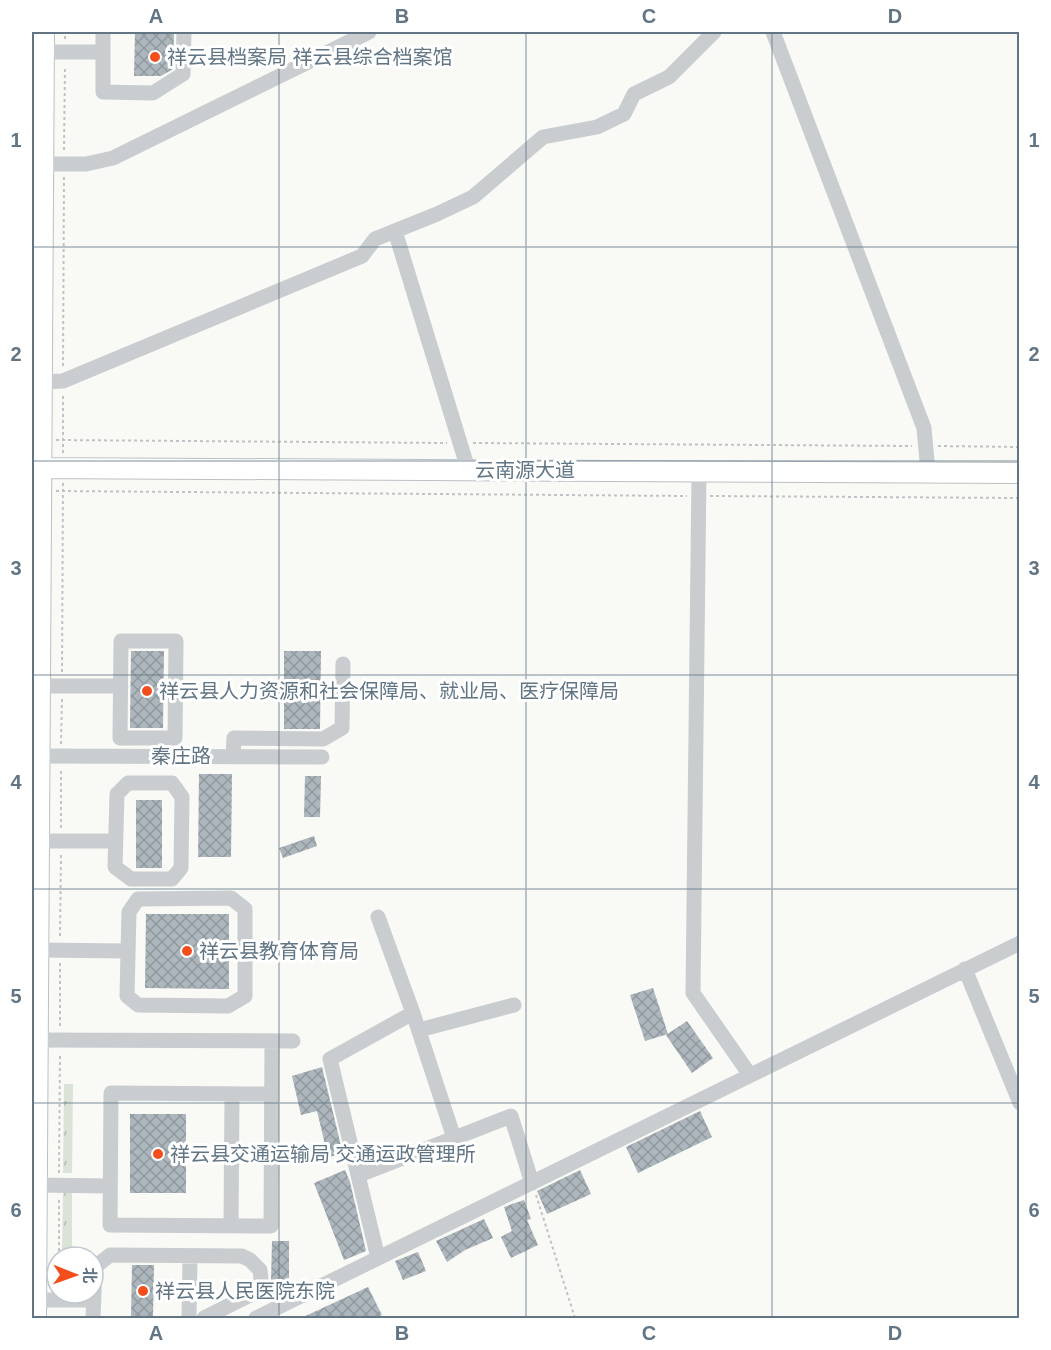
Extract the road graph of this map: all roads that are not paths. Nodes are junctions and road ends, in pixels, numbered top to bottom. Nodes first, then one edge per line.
1 (44, 32) edge
2 (103, 32) edge
3 (184, 32) edge
4 (369, 32) edge
5 (714, 32) edge
6 (773, 32) edge
7 (44, 52) junction
8 (103, 52) junction
9 (43, 164) junction
10 (395, 231) junction
11 (42, 382) junction
12 (36, 468) edge
13 (468, 469) junction
14 (699, 471) junction
15 (928, 472) junction
16 (1020, 473) edge
17 (343, 664) dead end
18 (40, 686) junction
19 (121, 686) junction
20 (39, 756) junction
21 (233, 757) junction
22 (322, 757) dead end
23 (39, 841) junction
24 (115, 841) junction
25 (378, 917) dead end
26 (1020, 943) edge
27 (38, 950) junction
28 (127, 951) junction
29 (965, 969) junction
30 (514, 1005) dead end
31 (413, 1013) junction
32 (419, 1030) junction
33 (34, 1040) edge
34 (272, 1041) junction
35 (293, 1041) dead end
36 (750, 1075) junction
37 (232, 1094) junction
38 (272, 1094) junction
39 (1020, 1103) edge
40 (454, 1138) junction
41 (359, 1174) junction
42 (532, 1183) junction
43 (36, 1185) junction
44 (110, 1186) junction
45 (231, 1226) junction
46 (190, 1256) junction
47 (378, 1258) junction
48 (105, 1259) edge
49 (62, 1305) edge
50 (36, 1309) edge
51 (189, 1318) edge
52 (204, 1318) edge
53 (256, 1318) edge

1 - 7 main road
2 - 8 street
3 - 8 street
4 - 9 street
5 - 10 street
6 - 15 street
7 - 8 street
7 - 9 main road
9 - 11 main road
10 - 11 street
10 - 13 street
11 - 12 main road
12 - 13 main road, 云南源大道
12 - 18 main road
13 - 14 main road, 云南源大道
14 - 15 main road, 云南源大道
14 - 36 street
15 - 16 main road, 云南源大道
17 - 21 street
18 - 19 street
18 - 20 main road
19 - 19 street
20 - 21 street, 秦庄路
20 - 23 main road
21 - 22 street, 秦庄路
23 - 24 street
23 - 27 main road
24 - 24 street
25 - 31 street
26 - 29 street
27 - 28 street
27 - 33 main road
28 - 28 street
29 - 36 street
29 - 39 street
30 - 32 street
31 - 32 street
31 - 41 street
32 - 40 street
33 - 34 street
33 - 43 main road
34 - 35 street
34 - 38 street
36 - 42 street
37 - 38 street
37 - 44 street
37 - 45 street
38 - 45 street
40 - 41 street
40 - 42 street
41 - 47 street
42 - 47 street
43 - 44 street
43 - 50 main road
44 - 45 street
46 - 48 street
46 - 51 street
46 - 52 street
47 - 53 street
49 - 50 street

